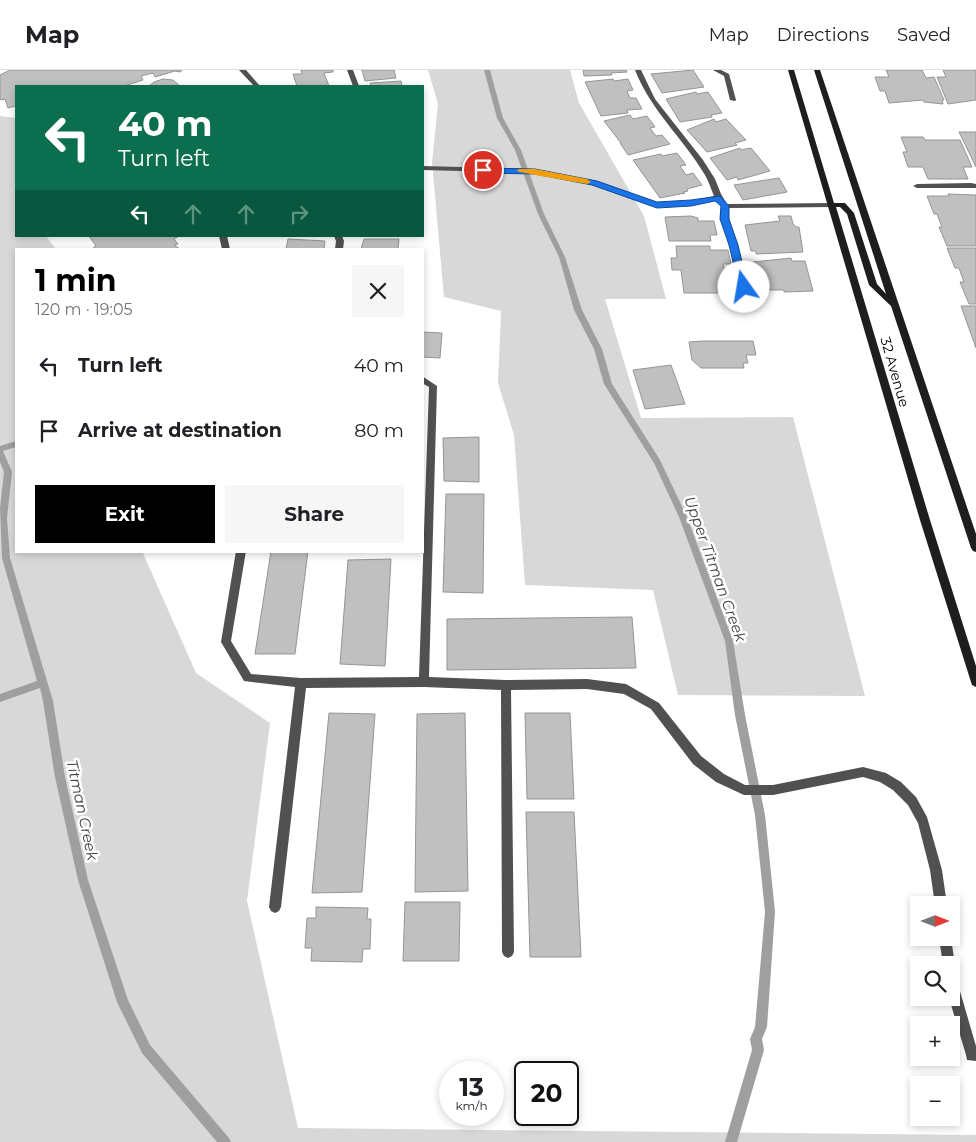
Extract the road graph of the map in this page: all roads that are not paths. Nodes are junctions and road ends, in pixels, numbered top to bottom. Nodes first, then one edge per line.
1 (242, 70) edge
2 (350, 70) edge
3 (638, 70) edge
4 (716, 70) edge
5 (790, 70) edge
6 (818, 70) edge
7 (257, 85) edge
8 (356, 85) edge
9 (734, 100) dead end
10 (424, 168) edge
11 (916, 186) dead end
12 (976, 186) edge
13 (717, 198) junction
14 (832, 205) junction
15 (725, 206) junction
16 (744, 287) dead end
17 (894, 306) junction
18 (424, 380) edge
19 (976, 548) edge
20 (241, 553) edge
21 (424, 682) junction
22 (976, 682) edge
23 (301, 683) junction
24 (506, 685) junction
25 (940, 896) edge
26 (275, 907) dead end
27 (508, 952) dead end
28 (958, 1006) edge
29 (976, 1054) edge

1 - 7 lane
2 - 8 lane
3 - 13 lane
4 - 9 lane
5 - 14 main road, 32 Avenue
6 - 17 main road, 32 Avenue
10 - 13 lane
11 - 12 lane
13 - 15 lane
14 - 15 lane
14 - 17 main road
14 - 22 main road, 32 Avenue
15 - 16 lane
17 - 19 main road, 32 Avenue
18 - 21 lane
20 - 23 lane
21 - 23 lane
21 - 24 lane
23 - 26 lane
24 - 25 lane
24 - 27 lane
28 - 29 lane

